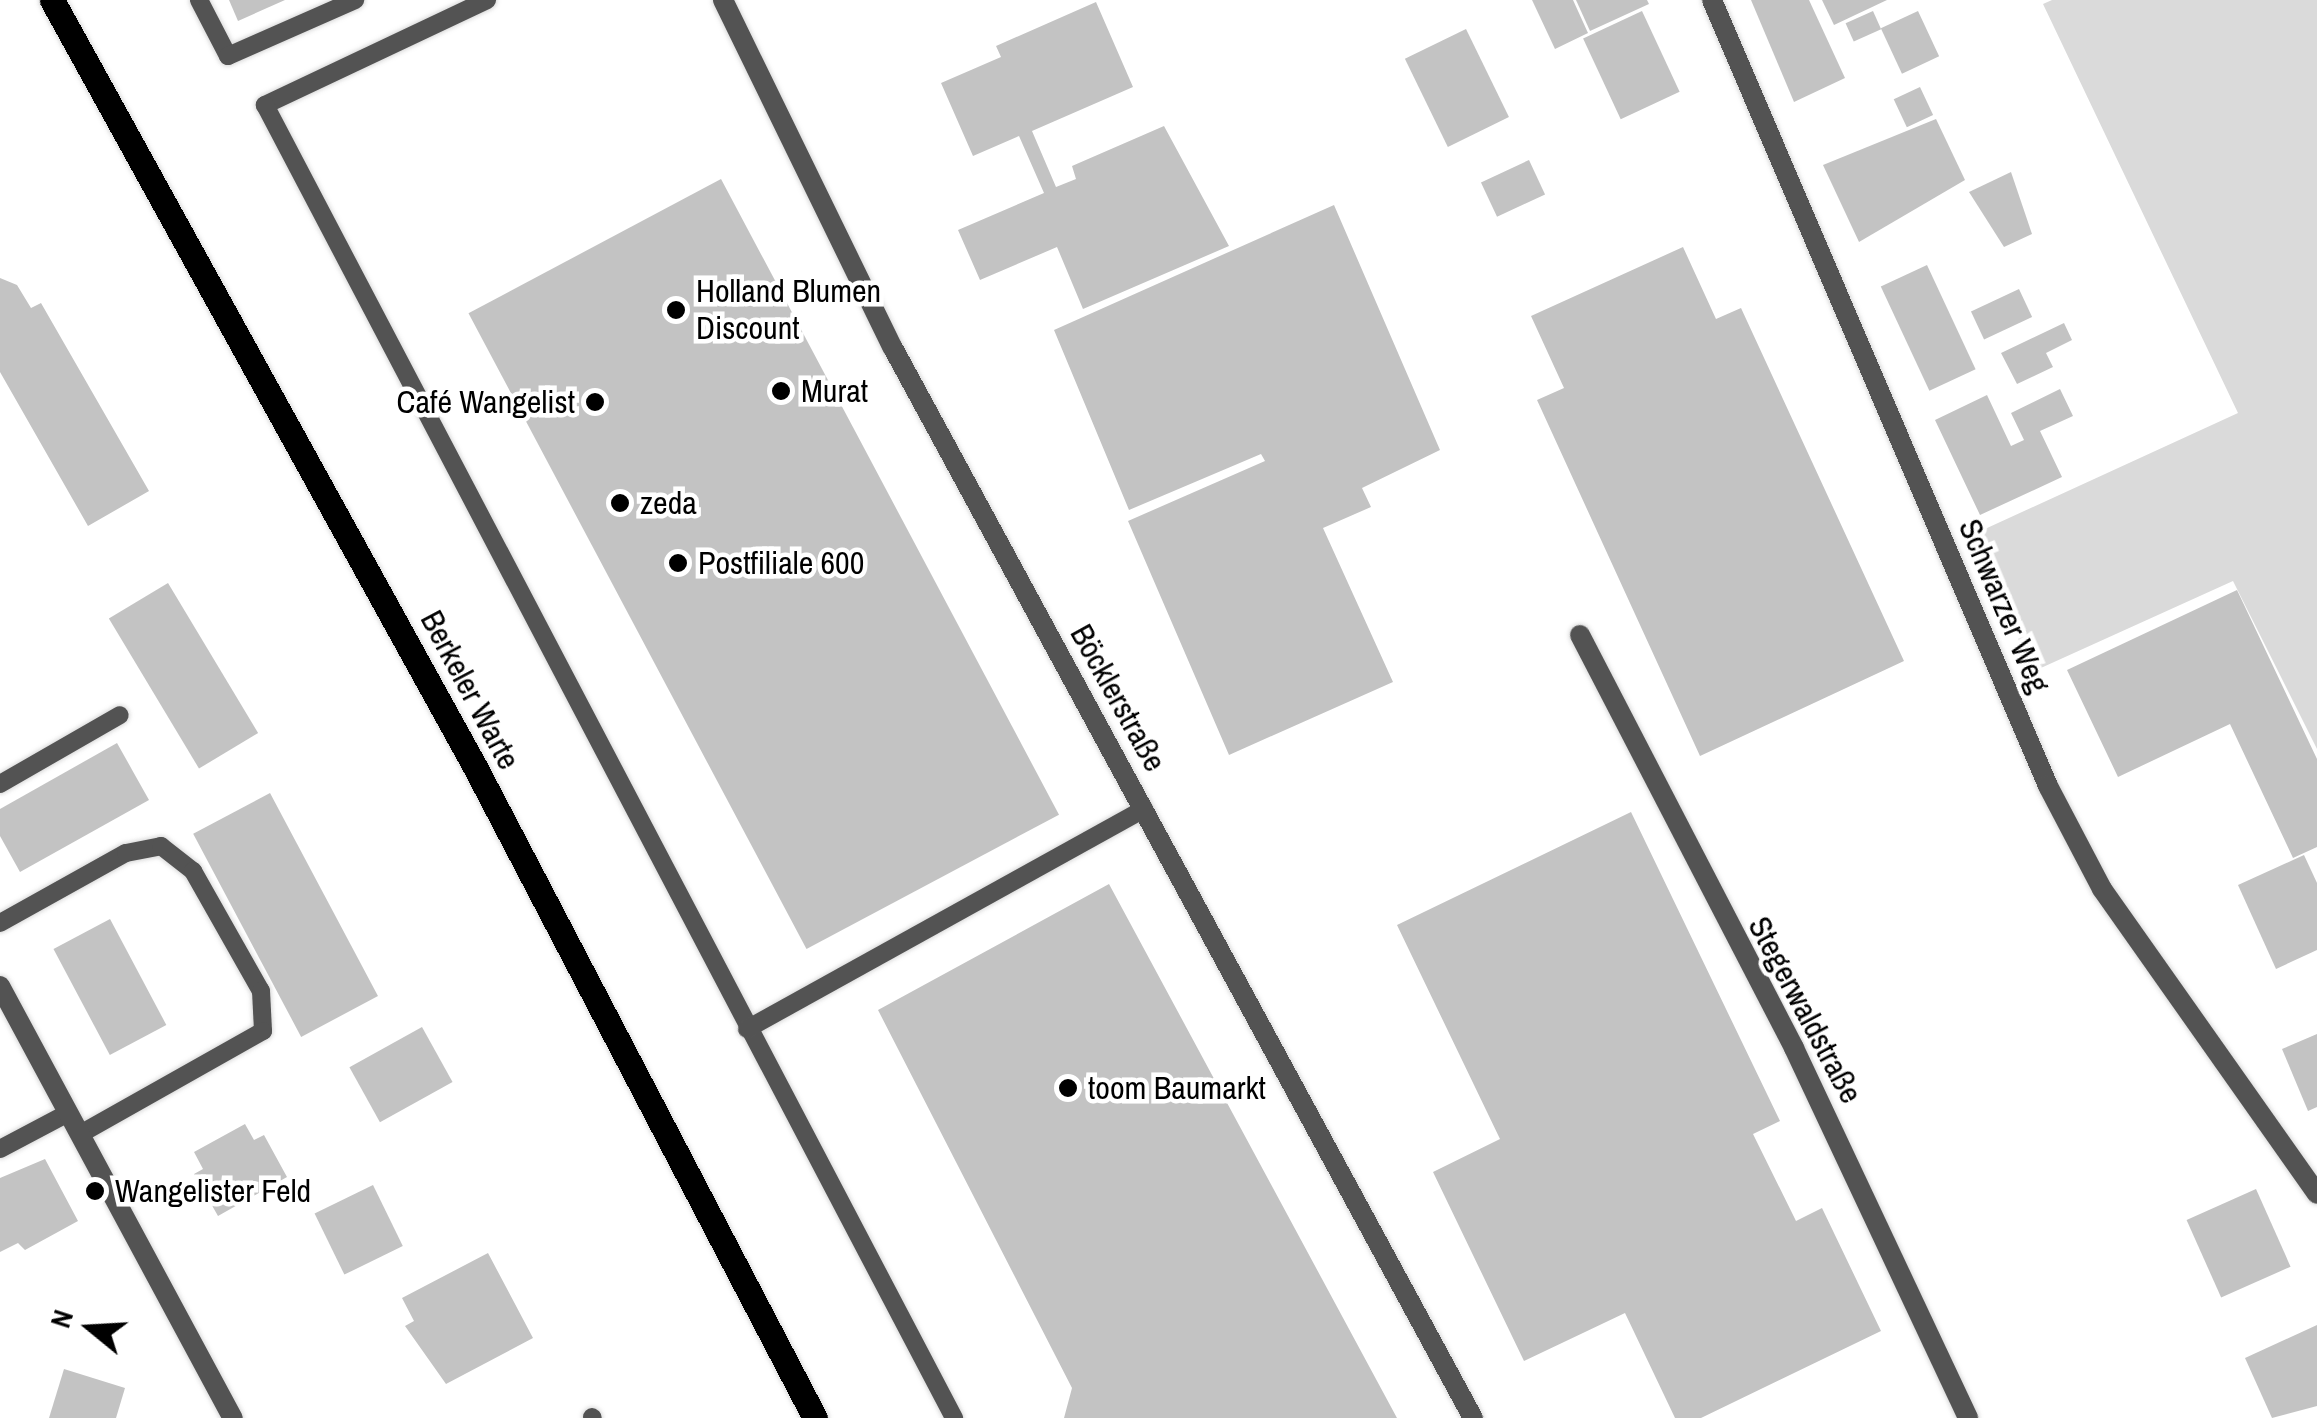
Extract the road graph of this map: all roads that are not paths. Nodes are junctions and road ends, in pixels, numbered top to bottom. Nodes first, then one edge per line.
1 (52, 0) edge
2 (200, 0) edge
3 (355, 0) edge
4 (487, 0) edge
5 (723, 0) edge
6 (1712, 0) edge
7 (1580, 636) dead end
8 (120, 715) dead end
9 (0, 784) edge
10 (1144, 809) junction
11 (0, 923) edge
12 (0, 986) edge
13 (747, 1028) junction
14 (68, 1112) junction
15 (80, 1134) junction
16 (0, 1149) edge
17 (2317, 1194) edge
18 (222, 1399) junction
19 (209, 1418) edge
20 (233, 1418) edge
21 (815, 1418) edge
22 (954, 1418) edge
23 (1473, 1418) edge
24 (1968, 1418) edge

1 - 21 main road, Berkeler Warte
2 - 3 lane
4 - 13 lane
5 - 10 street, Böcklerstraße
6 - 17 street, Schwarzer Weg
7 - 24 street, Stegerwaldstraße
8 - 9 lane
10 - 13 lane
10 - 23 street, Böcklerstraße
11 - 15 lane
12 - 14 street
13 - 22 lane
14 - 15 street
14 - 16 lane
15 - 18 street
18 - 19 street
18 - 20 street

